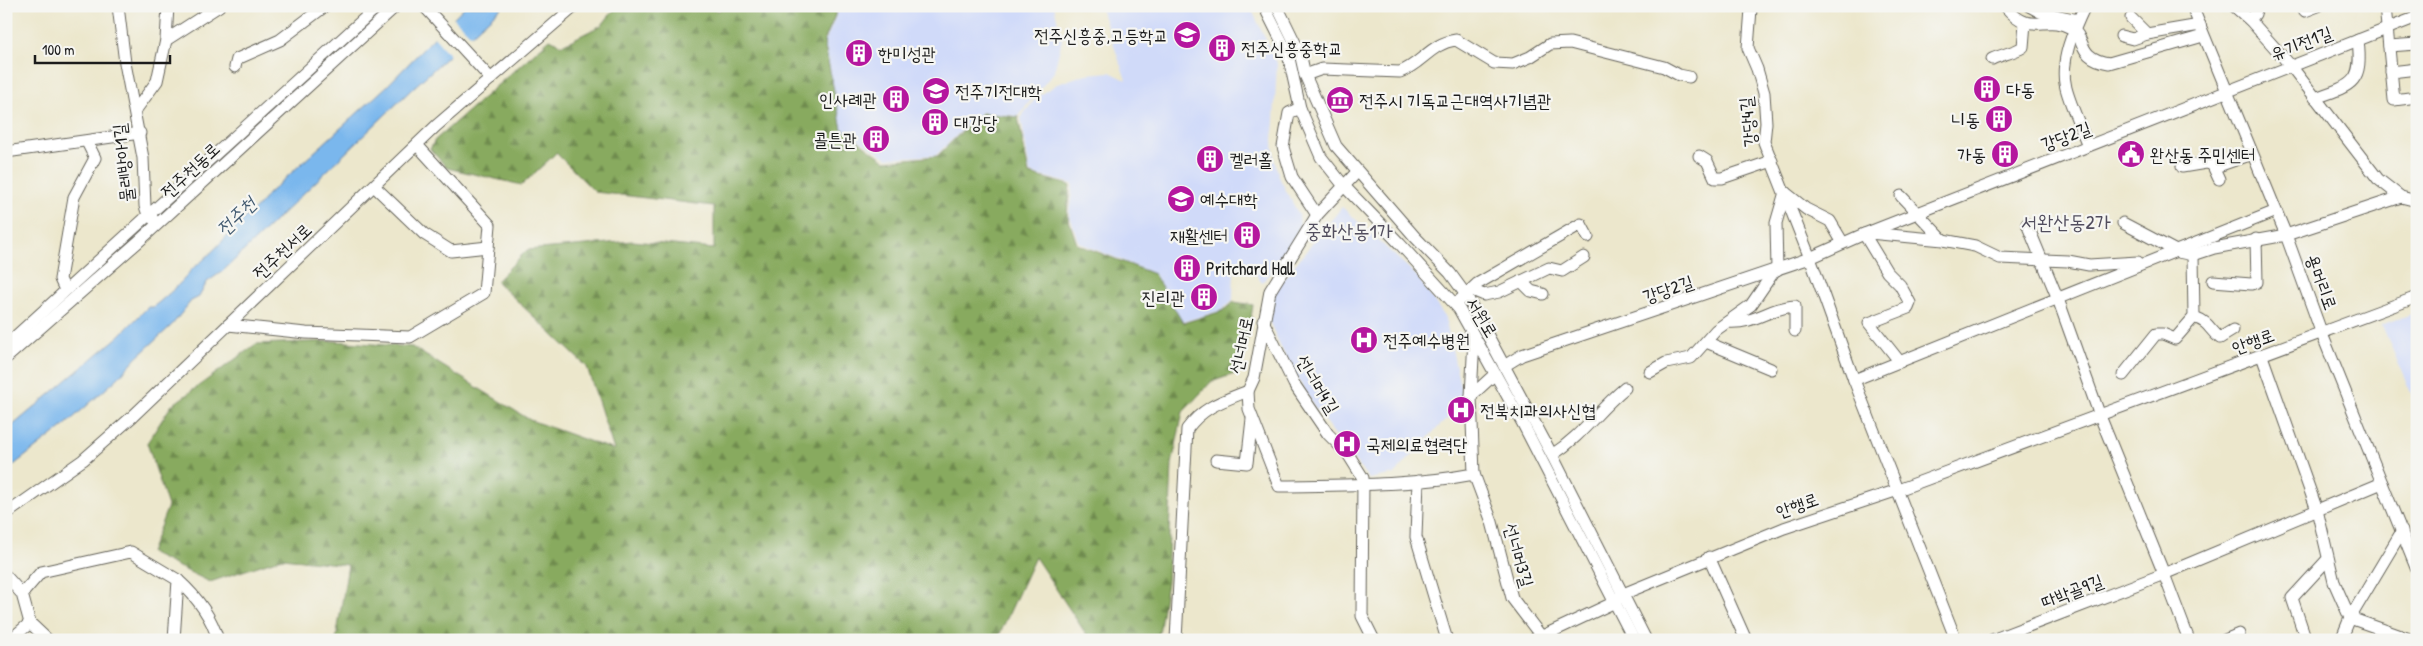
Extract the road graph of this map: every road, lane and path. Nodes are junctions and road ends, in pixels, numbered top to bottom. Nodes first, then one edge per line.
1 (118, 6) edge
2 (168, 6) edge
3 (219, 6) edge
4 (325, 6) edge
5 (396, 6) edge
6 (424, 6) edge
7 (575, 6) edge
8 (1264, 6) edge
9 (1277, 6) edge
10 (1749, 6) edge
11 (2005, 6) edge
12 (2085, 6) edge
13 (2192, 6) edge
14 (2234, 6) edge
15 (2257, 6) edge
16 (2301, 6) edge
17 (2318, 6) edge
18 (2385, 6) edge
19 (2033, 7) edge
20 (374, 8) edge
21 (2417, 17) edge
22 (2130, 18) dead end
23 (2250, 20) junction
24 (2025, 23) junction
25 (2076, 25) junction
26 (2387, 29) junction
27 (2202, 30) junction
28 (2147, 34) junction
29 (2120, 36) dead end
30 (166, 40) junction
31 (2358, 40) junction
32 (2417, 44) edge
33 (2388, 46) junction
34 (1992, 59) dead end
35 (2291, 66) junction
36 (235, 68) dead end
37 (2417, 69) edge
38 (2391, 72) junction
39 (488, 75) junction
40 (1305, 75) junction
41 (1688, 77) dead end
42 (2226, 92) junction
43 (2417, 97) edge
44 (2315, 98) junction
45 (1300, 108) junction
46 (135, 111) junction
47 (140, 133) junction
48 (87, 142) junction
49 (417, 145) junction
50 (2088, 146) junction
51 (6, 152) edge
52 (2252, 154) junction
53 (1700, 156) dead end
54 (1772, 161) junction
55 (2212, 164) junction
56 (2182, 167) dead end
57 (1357, 172) junction
58 (2219, 179) dead end
59 (1344, 186) junction
60 (375, 187) junction
61 (1785, 192) junction
62 (1901, 196) dead end
63 (2401, 197) junction
64 (2417, 201) edge
65 (2276, 211) junction
66 (1918, 213) junction
67 (149, 214) junction
68 (1317, 215) junction
69 (2123, 223) dead end
70 (158, 224) junction
71 (2027, 224) dead end
72 (1865, 233) junction
73 (2286, 234) junction
74 (1588, 238) dead end
75 (2256, 239) junction
76 (1942, 240) junction
77 (1843, 242) junction
78 (488, 247) junction
79 (2178, 252) junction
80 (2193, 255) junction
81 (1584, 257) dead end
82 (1810, 258) junction
83 (2040, 260) junction
84 (2147, 262) junction
85 (1776, 270) junction
86 (1521, 281) junction
87 (2213, 281) dead end
88 (65, 290) junction
89 (1469, 293) junction
90 (1543, 294) dead end
91 (2417, 296) edge
92 (2058, 299) junction
93 (1455, 304) junction
94 (2194, 317) junction
95 (1263, 321) junction
96 (1728, 322) junction
97 (228, 325) junction
98 (2232, 330) dead end
99 (1796, 331) dead end
100 (1484, 332) junction
101 (2322, 334) junction
102 (1474, 338) junction
103 (1706, 342) junction
104 (6, 345) edge
105 (2262, 356) junction
106 (6, 358) edge
107 (1900, 362) junction
108 (1504, 366) junction
109 (1771, 369) dead end
110 (1650, 372) dead end
111 (1495, 374) junction
112 (2123, 375) dead end
113 (1854, 380) junction
114 (1625, 388) dead end
115 (1248, 391) junction
116 (1471, 396) junction
117 (2100, 416) junction
118 (1252, 418) junction
119 (1552, 455) junction
120 (1216, 460) dead end
121 (1474, 474) junction
122 (1418, 481) junction
123 (2382, 483) junction
124 (1363, 485) junction
125 (1898, 490) junction
126 (2317, 510) junction
127 (6, 514) edge
128 (2402, 531) junction
129 (1709, 557) junction
130 (2328, 560) junction
131 (2417, 570) edge
132 (2164, 574) junction
133 (6, 576) edge
134 (178, 580) junction
135 (22, 594) junction
136 (1619, 598) junction
137 (2350, 618) junction
138 (30, 623) junction
139 (2239, 634) dead end
140 (1445, 635) edge
141 (1540, 639) edge
142 (10, 640) edge
143 (48, 640) edge
144 (174, 640) edge
145 (218, 640) edge
146 (1176, 640) edge
147 (1374, 640) edge
148 (1634, 640) edge
149 (1646, 640) edge
150 (1746, 640) edge
151 (1956, 640) edge
152 (1992, 640) edge
153 (2189, 640) edge
154 (2225, 640) edge
155 (2306, 640) edge
156 (2341, 640) edge
157 (2412, 640) edge

1 - 46 street, 물레방아1길
2 - 30 street
3 - 30 street
4 - 36 street
5 - 70 street, 전주천동로
6 - 39 street
7 - 39 street, 전주천서로
8 - 45 street, 서원로
9 - 40 street, 서원로
10 - 54 street, 강당4길
11 - 24 street
12 - 25 street
13 - 27 street, 용머리로
14 - 23 street
15 - 23 street
16 - 17 street
18 - 26 street
19 - 25 street
20 - 67 street, 전주천동로
21 - 26 street, 유기전1길
22 - 28 street
23 - 35 street
24 - 25 street
24 - 34 street
25 - 27 street
25 - 50 street
26 - 31 street, 유기전1길
26 - 33 street
27 - 28 street
27 - 42 street, 용머리로
28 - 29 street
30 - 46 street
31 - 35 street, 유기전1길
31 - 44 street
32 - 33 street
33 - 38 street
35 - 42 street, 유기전1길
35 - 44 street
37 - 38 street
38 - 43 street
39 - 49 street, 전주천서로
40 - 41 street
40 - 57 street, 서원로
42 - 50 street, 강당2길
42 - 52 street, 용머리로
44 - 63 street
45 - 59 street, 서원로
45 - 68 street
46 - 47 street, 물레방아1길
47 - 48 street
47 - 67 street, 물레방아1길
48 - 51 street
48 - 88 street
49 - 60 street, 전주천서로
49 - 78 street
50 - 66 street, 강당2길
52 - 55 street
52 - 65 street, 용머리로
53 - 54 street
54 - 61 street, 강당4길
55 - 56 street
55 - 58 street
57 - 59 street, 선너머로
57 - 89 street, 서원로
59 - 68 street, 선너머로
59 - 93 street, 서원로
60 - 78 street
60 - 97 street, 전주천서로
61 - 77 street
61 - 82 street, 강당4길
61 - 85 street
62 - 66 street
63 - 64 street
63 - 73 street
65 - 73 street, 용머리로
65 - 79 street
66 - 72 street, 강당2길
66 - 76 street
67 - 70 street, 물레방아1길
67 - 88 street, 전주천동로
68 - 95 street, 선너머로
69 - 79 street
70 - 106 street, 전주천동로
71 - 83 street
72 - 76 street
72 - 77 street, 강당2길
72 - 107 street
73 - 75 street
73 - 101 street, 용머리로
74 - 89 street
75 - 80 street
75 - 87 street
76 - 83 street
77 - 82 street, 강당2길
78 - 97 street
79 - 80 street
79 - 84 street
80 - 94 street
81 - 86 street
82 - 85 street, 강당2길
82 - 113 street, 강당4길
83 - 84 street
83 - 92 street
84 - 92 street
85 - 96 street
85 - 108 street, 강당2길
86 - 89 street
86 - 90 street
88 - 104 street, 전주천동로
89 - 93 street
89 - 100 street, 서원로
91 - 101 street, 안행로
92 - 107 street
92 - 117 street
93 - 102 street, 서원로
94 - 98 street
94 - 112 street
95 - 115 street, 선너머로
95 - 124 street, 선너머4길
96 - 99 street
96 - 103 street
97 - 127 street, 전주천서로
100 - 102 street
100 - 108 street, 서원로
101 - 105 street, 안행로
101 - 123 street, 용머리로
102 - 111 street, 서원로
102 - 116 street
103 - 109 street
103 - 110 street
105 - 117 street, 안행로
105 - 126 street
107 - 113 street
108 - 119 street, 서원로
111 - 116 street
111 - 136 street, 서원로
113 - 125 street
114 - 119 street
115 - 118 street
115 - 146 street, 선너머로
116 - 121 street
117 - 125 street, 안행로
117 - 132 street
118 - 120 street
118 - 124 street
119 - 136 street, 서원로
121 - 122 street
121 - 141 street, 선너머3길
122 - 124 street
122 - 140 street
123 - 126 street, 따박골9길
123 - 128 street, 용머리로
124 - 147 street, 선너머4길
125 - 129 street, 안행로
125 - 151 street
126 - 130 street
126 - 132 street, 따박골9길
128 - 131 street, 용머리로
128 - 137 street
129 - 136 street, 안행로
129 - 150 street
130 - 137 street
130 - 155 street
132 - 152 street, 따박골9길
132 - 153 street
133 - 135 street
134 - 135 street
134 - 144 street
134 - 145 street
135 - 138 street
136 - 141 street, 선너머3길
136 - 148 street, 서원로
136 - 149 street, 서원로
137 - 156 street
137 - 157 street
138 - 142 street
138 - 143 street
139 - 154 street

